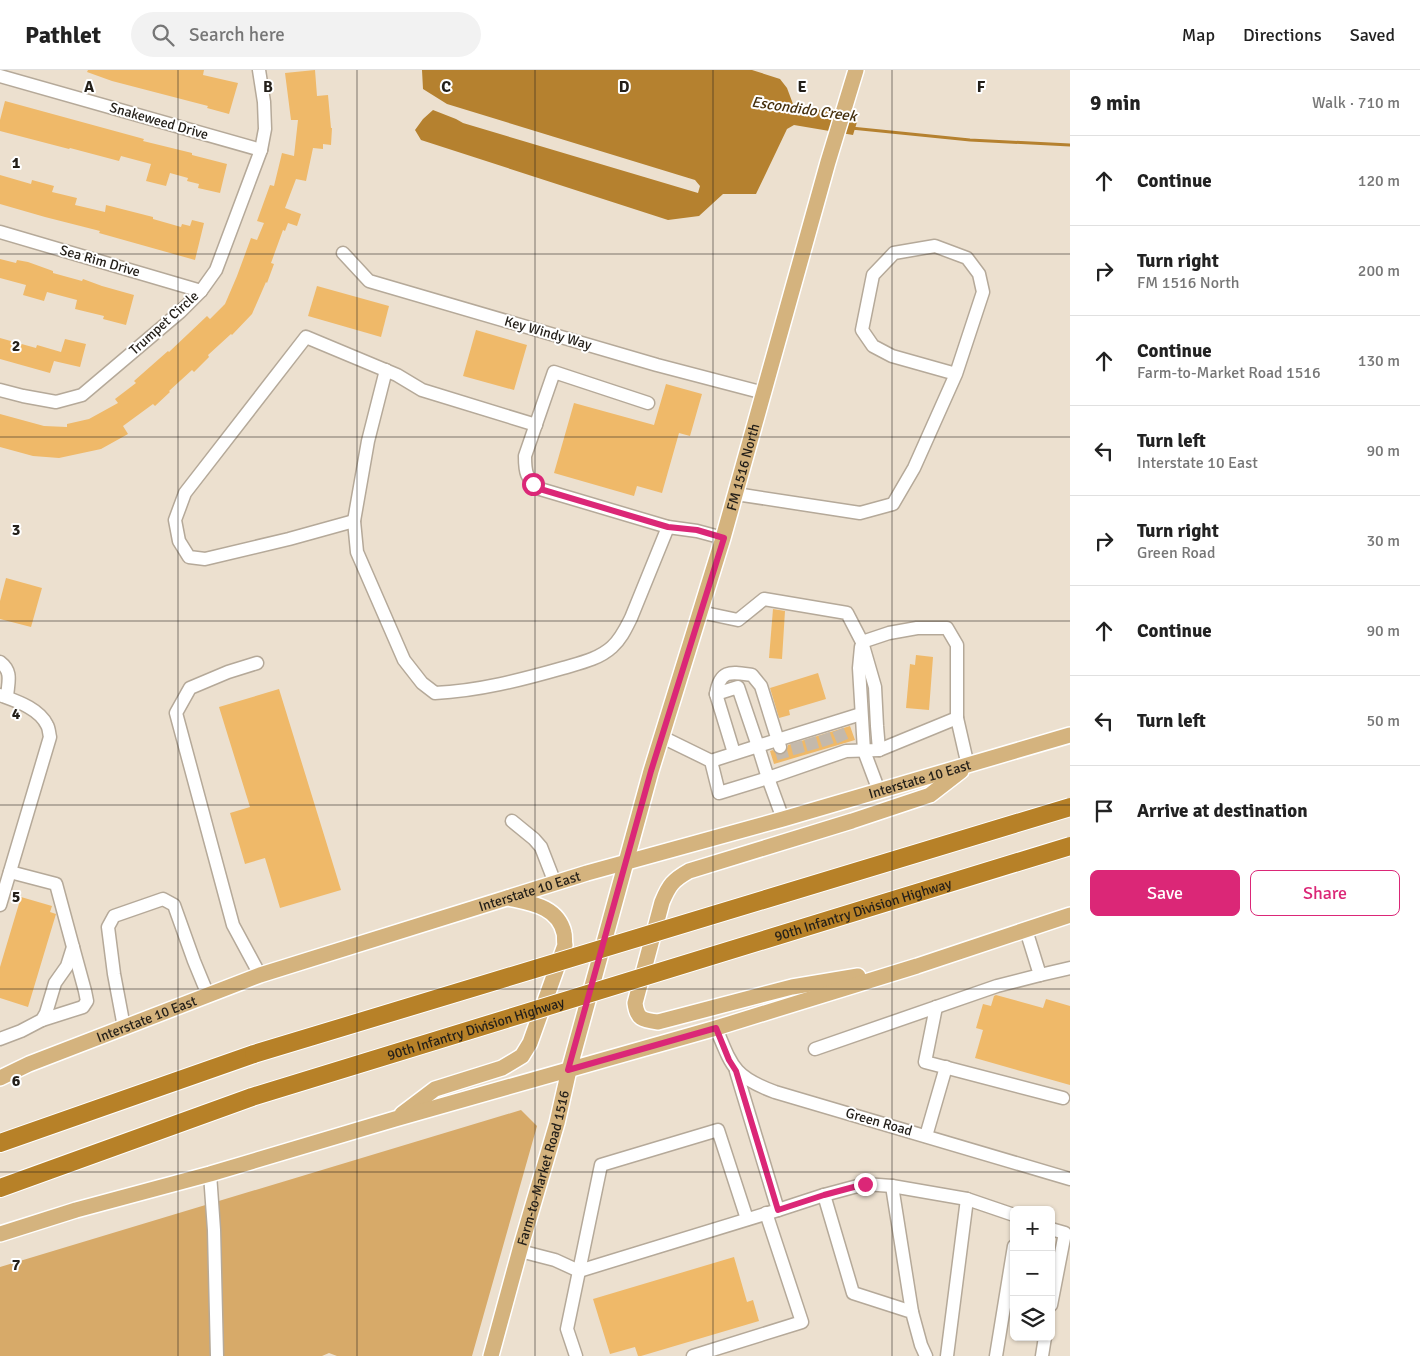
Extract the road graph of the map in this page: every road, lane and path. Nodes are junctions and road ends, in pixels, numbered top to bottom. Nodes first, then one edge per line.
1 (259, 70) edge
2 (856, 70) edge
3 (0, 76) edge
4 (261, 150) junction
5 (0, 232) edge
6 (343, 253) dead end
7 (201, 291) junction
8 (386, 370) junction
9 (956, 374) junction
10 (0, 390) edge
11 (764, 393) junction
12 (648, 403) dead end
13 (536, 425) junction
14 (736, 494) junction
15 (354, 521) junction
16 (668, 527) junction
17 (724, 538) junction
18 (700, 612) junction
19 (862, 642) junction
20 (0, 662) edge
21 (257, 663) dead end
22 (716, 694) junction
23 (3, 696) edge
24 (861, 714) junction
25 (957, 718) junction
26 (1070, 735) edge
27 (662, 737) junction
28 (779, 744) junction
29 (758, 746) junction
30 (879, 750) junction
31 (864, 751) junction
32 (734, 753) junction
33 (711, 761) junction
34 (968, 766) junction
35 (768, 778) junction
36 (879, 791) junction
37 (1070, 807) edge
38 (783, 819) junction
39 (512, 821) dead end
40 (1070, 846) edge
41 (625, 864) junction
42 (10, 872) junction
43 (555, 883) junction
44 (507, 898) junction
45 (0, 905) edge
46 (1070, 915) edge
47 (1026, 930) junction
48 (73, 947) junction
49 (917, 966) junction
50 (1070, 968) edge
51 (260, 975) junction
52 (1040, 975) junction
53 (208, 995) junction
54 (936, 1007) junction
55 (42, 1020) junction
56 (124, 1027) junction
57 (716, 1028) junction
58 (0, 1039) edge
59 (815, 1049) dead end
60 (946, 1067) junction
61 (568, 1070) junction
62 (736, 1071) junction
63 (0, 1078) edge
64 (1063, 1098) dead end
65 (395, 1119) junction
66 (926, 1136) junction
67 (0, 1143) edge
68 (210, 1174) junction
69 (1070, 1179) edge
70 (892, 1186) junction
71 (0, 1188) edge
72 (824, 1195) junction
73 (967, 1199) junction
74 (772, 1212) junction
75 (1010, 1214) edge
76 (747, 1219) junction
77 (1055, 1229) edge
78 (0, 1234) edge
79 (520, 1251) junction
80 (1013, 1251) edge
81 (579, 1271) junction
82 (1053, 1296) edge
83 (912, 1312) junction
84 (1044, 1341) edge
85 (218, 1356) edge
86 (491, 1356) edge
87 (576, 1356) edge
88 (693, 1356) edge
89 (926, 1356) edge
90 (947, 1356) edge
91 (996, 1356) edge
92 (1042, 1356) edge

1 - 4 street, Trumpet Circle
2 - 11 main road, FM 1516 North
3 - 4 street, Snakeweed Drive
4 - 7 street, Trumpet Circle
5 - 7 street, Sea Rim Drive
6 - 11 street, Key Windy Way
7 - 10 street, Trumpet Circle
8 - 13 street
8 - 15 street
8 - 15 street
9 - 9 street
9 - 14 street
11 - 14 main road, FM 1516 North
12 - 13 street
13 - 16 street
14 - 17 main road, FM 1516 North
15 - 16 street
16 - 17 street
17 - 18 main road, FM 1516 North
18 - 19 street
18 - 27 main road, FM 1516 North
19 - 24 street
19 - 25 street
19 - 30 street
20 - 23 street
21 - 51 street
22 - 28 street
22 - 29 street
22 - 32 street
23 - 42 street
24 - 28 street
24 - 31 street
25 - 30 street
25 - 34 street
26 - 34 main road, Interstate 10 East
27 - 33 street
27 - 41 main road, FM 1516 North
28 - 29 street
29 - 32 street
29 - 35 street
30 - 31 street
31 - 35 street
31 - 36 street
32 - 33 street
33 - 35 street
34 - 36 main road, Interstate 10 East
34 - 49 main road
35 - 38 street
36 - 38 main road, Interstate 10 East
37 - 67 highway, bridge
38 - 41 main road, Interstate 10 East
39 - 43 street
40 - 71 highway, 90th Infantry Division Highway, bridge
41 - 43 main road, Interstate 10 East
41 - 61 main road, Farm-to-Market Road 1516
42 - 45 street
42 - 48 street
43 - 44 main road, Interstate 10 East
44 - 51 main road, Interstate 10 East
44 - 65 main road
46 - 47 main road
47 - 49 main road
47 - 52 street
48 - 55 street
48 - 55 street
49 - 57 main road
50 - 52 street
51 - 53 main road, Interstate 10 East
52 - 54 street
53 - 56 main road, Interstate 10 East
53 - 56 street
54 - 59 street
54 - 60 street
55 - 58 street
56 - 63 main road, Interstate 10 East
57 - 61 main road
57 - 62 street, Green Road
60 - 64 street
60 - 66 street
61 - 65 main road
61 - 79 main road, Farm-to-Market Road 1516
62 - 66 street, Green Road
62 - 74 street
65 - 68 main road
66 - 69 street, Green Road
68 - 78 main road
68 - 85 street
70 - 72 street
70 - 73 street
70 - 83 street
72 - 74 street
72 - 83 street
73 - 75 street
73 - 90 street
74 - 76 street
74 - 88 street
76 - 81 street
76 - 81 street
77 - 82 street
79 - 81 street
79 - 86 main road, Farm-to-Market Road 1516
80 - 91 street
81 - 87 street
83 - 89 street
84 - 92 street

